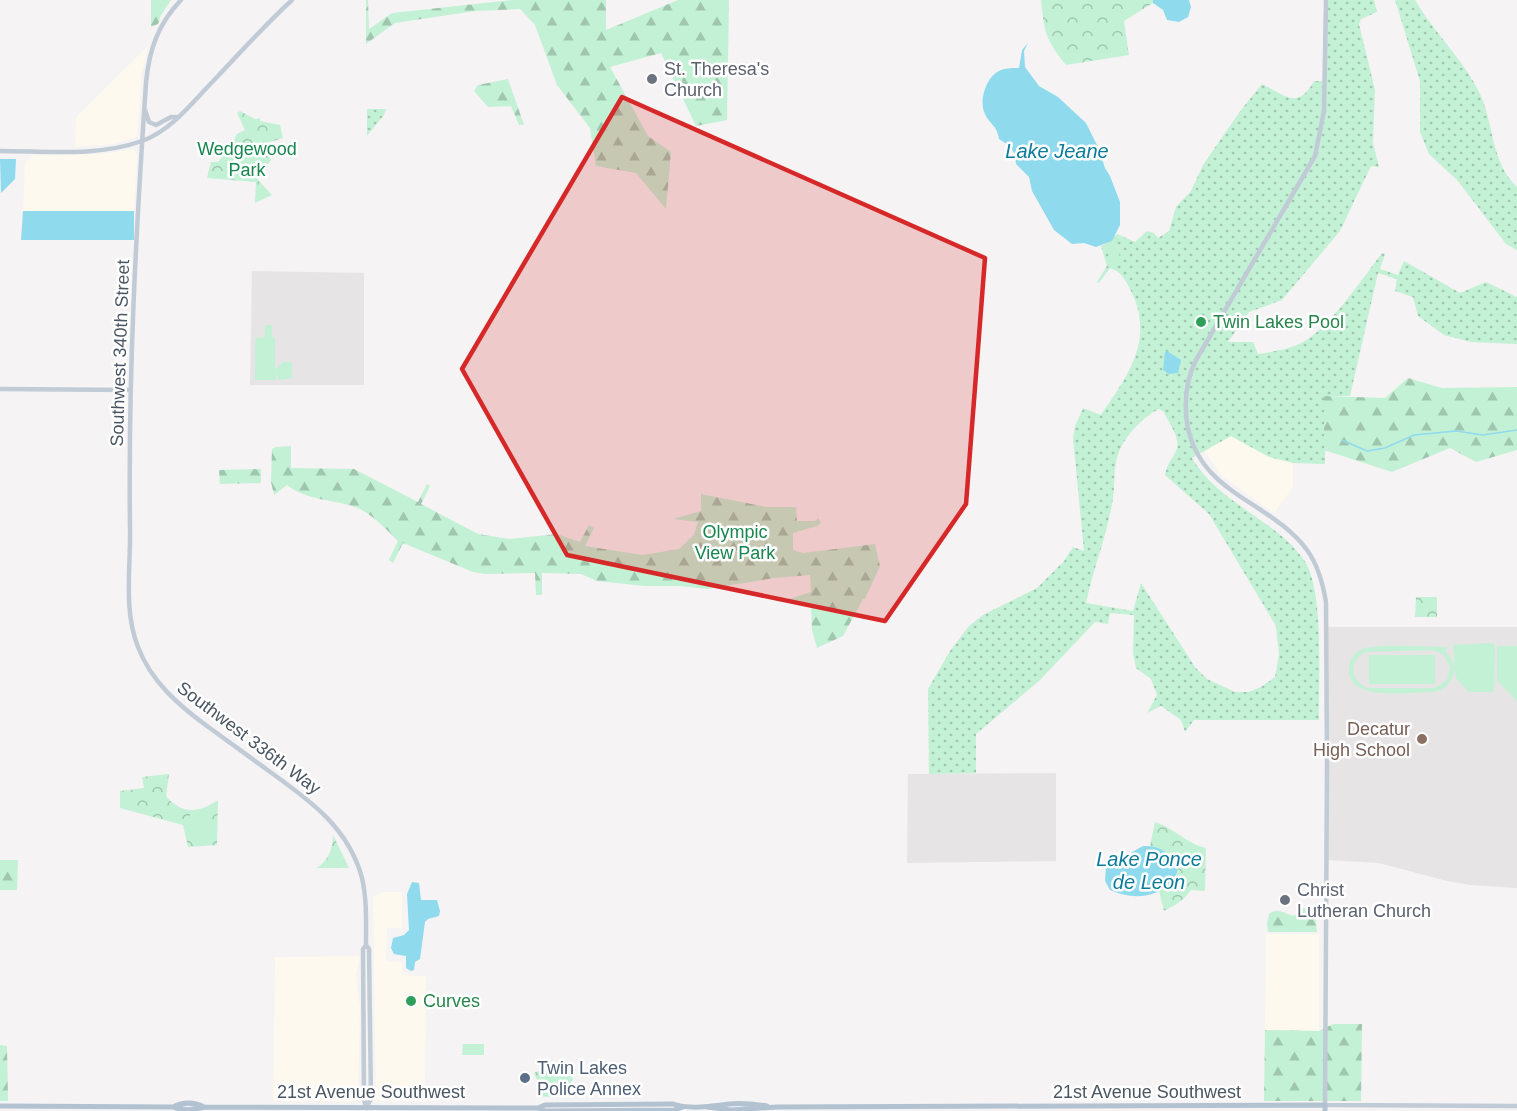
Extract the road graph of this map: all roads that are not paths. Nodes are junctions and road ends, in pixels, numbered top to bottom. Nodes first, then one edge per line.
1 (181, 0) edge
2 (292, 0) edge
3 (1326, 0) edge
4 (144, 109) junction
5 (179, 117) junction
6 (142, 141) junction
7 (0, 150) edge
8 (0, 389) edge
9 (129, 390) junction
10 (144, 660) joint
11 (366, 945) junction
12 (363, 1010) junction
13 (370, 1027) junction
14 (0, 1106) edge
15 (1517, 1106) edge
16 (1325, 1108) edge
17 (366, 1110) edge

1 - 4 main road, Southwest 340th Street
2 - 5 main road
3 - 16 main road
4 - 5 main road
4 - 6 main road, Southwest 340th Street
5 - 6 main road
6 - 7 main road
6 - 9 main road, Southwest 340th Street
8 - 9 main road
9 - 10 main road, Southwest 340th Street
10 - 11 main road, Southwest 336th Way
11 - 12 main road
11 - 13 main road
12 - 13 main road
12 - 17 main road
13 - 17 main road
14 - 17 main road, 21st Avenue Southwest
15 - 16 main road, 21st Avenue Southwest
16 - 17 main road, 21st Avenue Southwest

